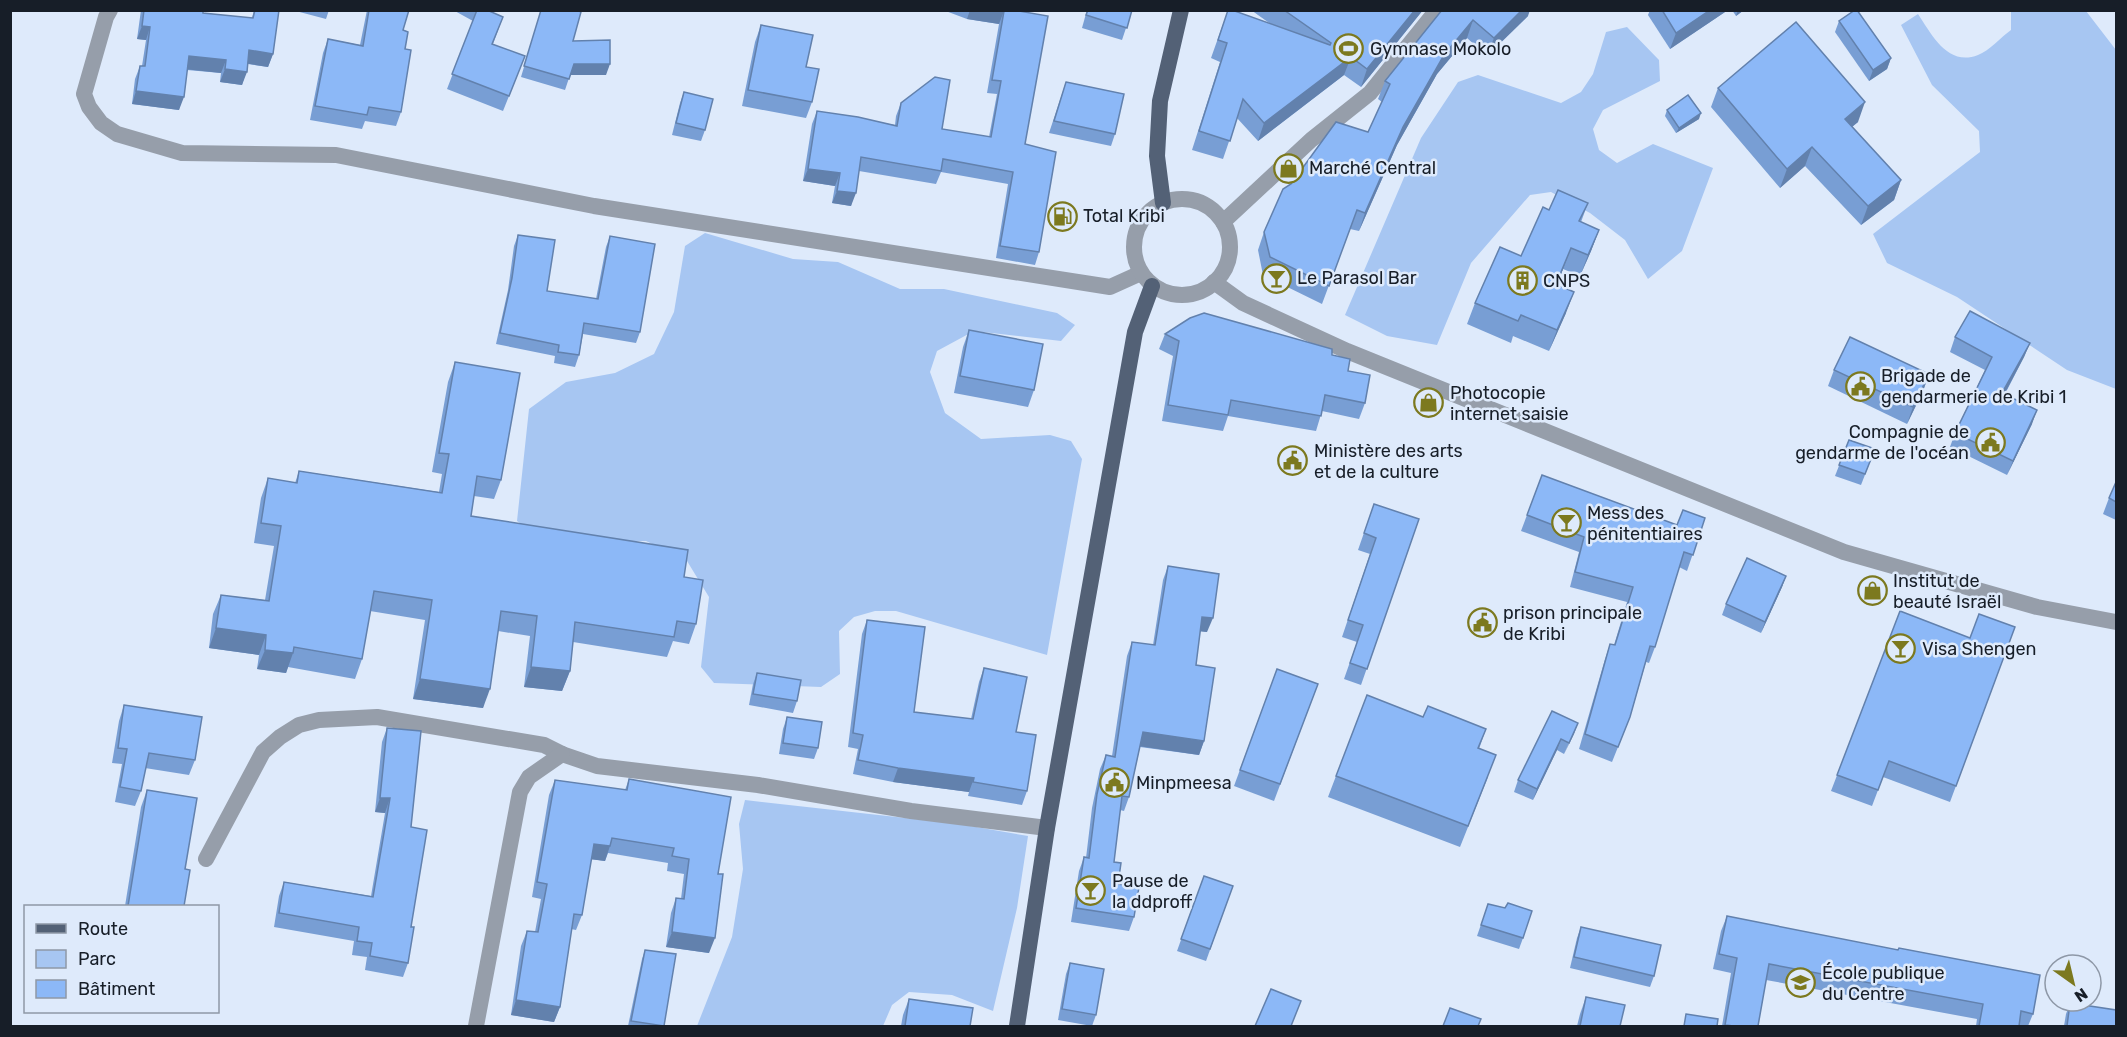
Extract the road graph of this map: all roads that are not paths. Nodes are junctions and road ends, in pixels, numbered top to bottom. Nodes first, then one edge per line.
1 (110, 10) edge
2 (1181, 10) edge
3 (1437, 10) edge
4 (1164, 203) junction
5 (1223, 222) junction
6 (1146, 280) junction
7 (1214, 282) junction
8 (2116, 622) edge
9 (562, 754) junction
10 (1047, 828) junction
11 (206, 859) dead end
12 (476, 1026) edge
13 (1017, 1026) edge

1 - 6 street
2 - 4 main road
3 - 5 street
4 - 5 street
4 - 6 street
5 - 7 street
6 - 7 street
6 - 10 main road
7 - 8 street
9 - 10 street
9 - 11 street
9 - 12 street
10 - 13 main road

